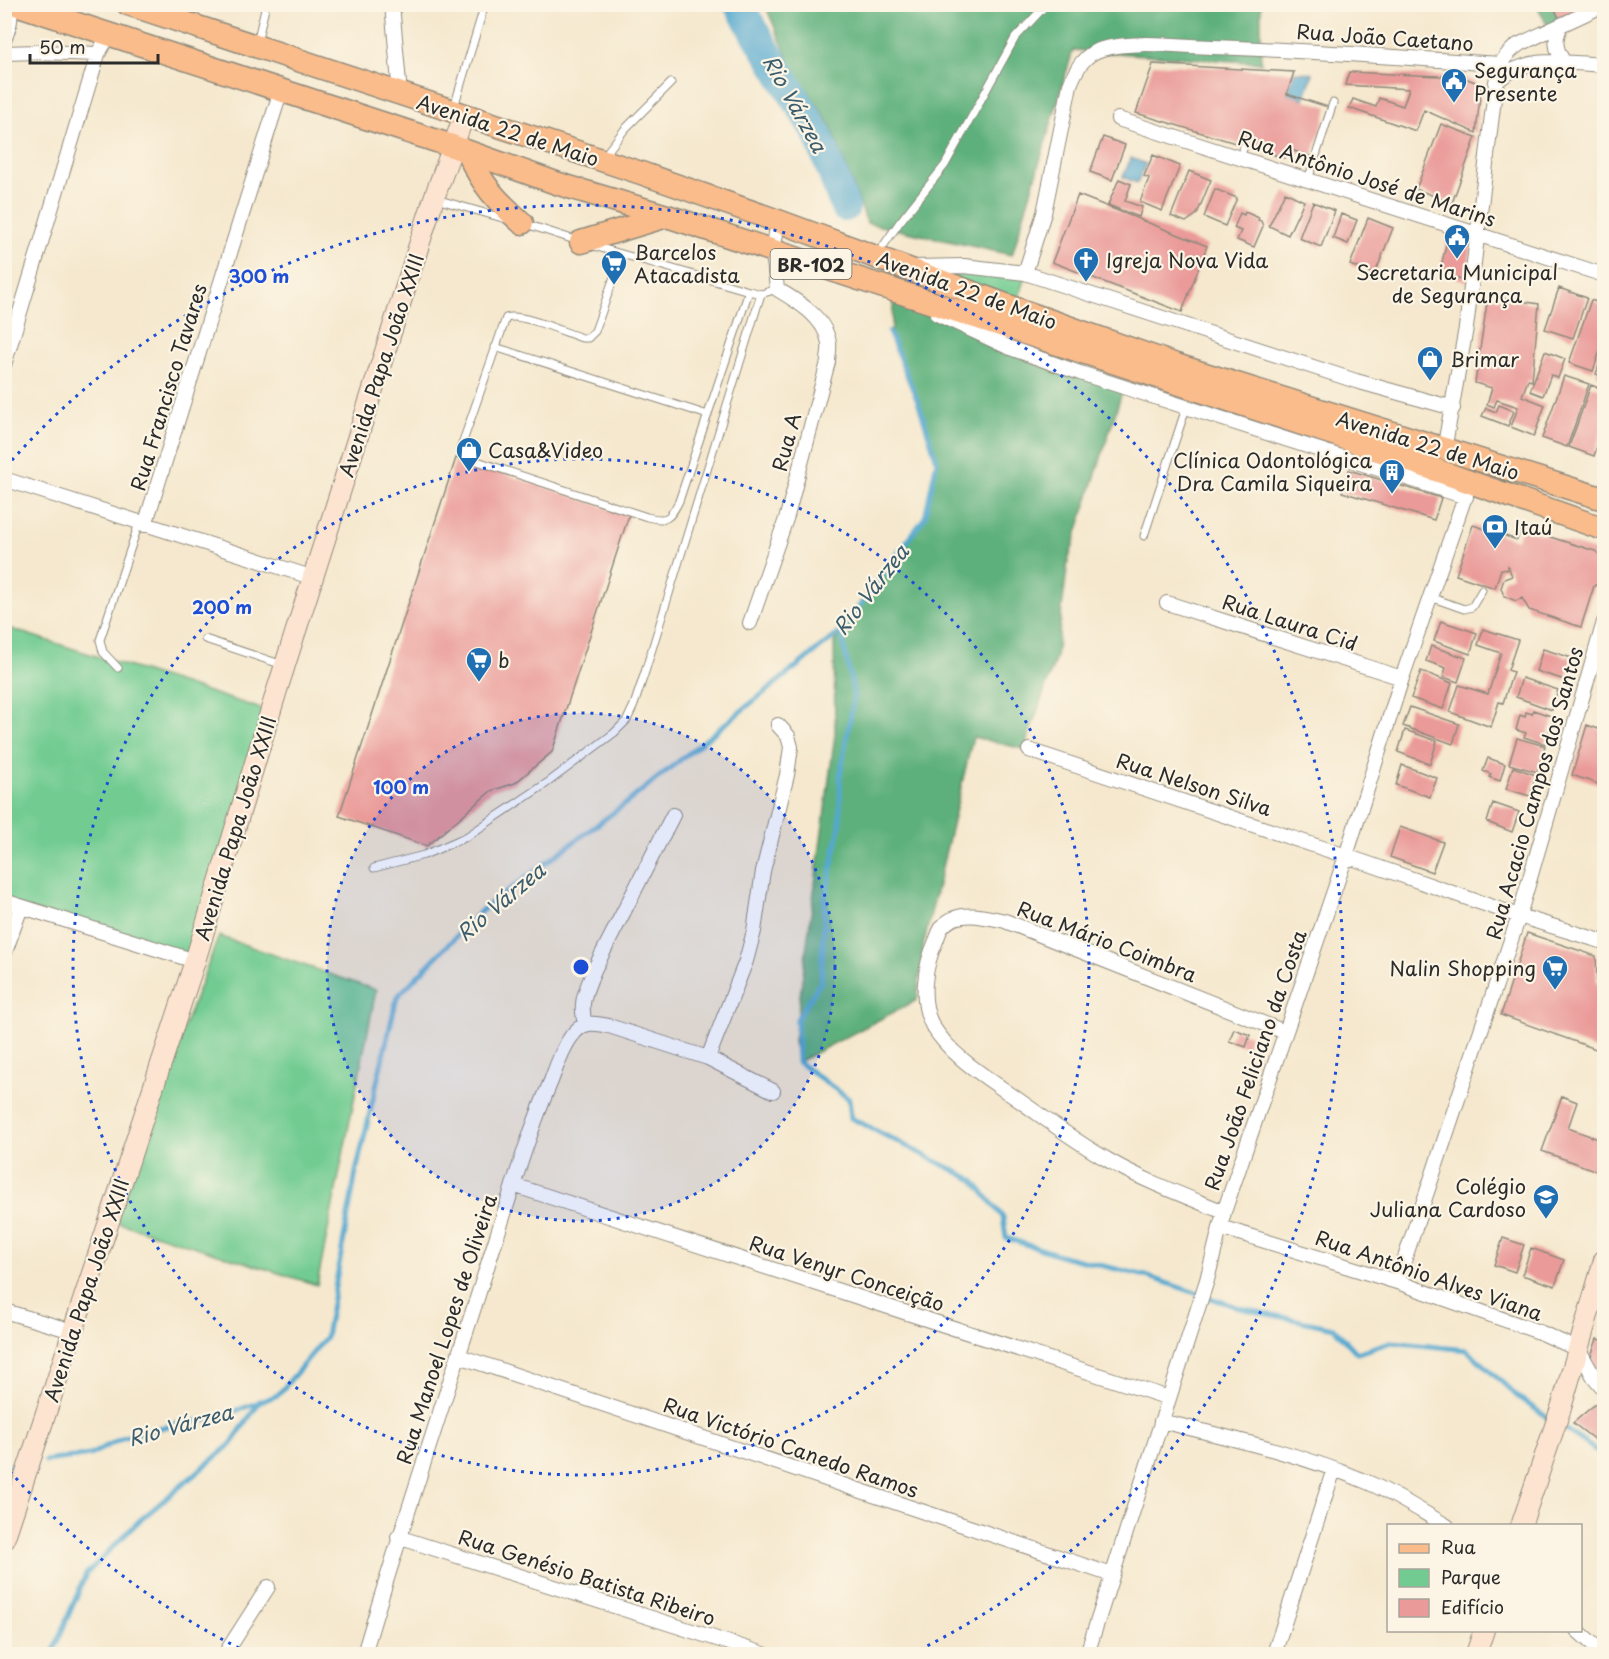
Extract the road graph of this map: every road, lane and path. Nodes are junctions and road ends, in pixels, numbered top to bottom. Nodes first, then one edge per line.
1 (8, 4) edge
2 (16, 4) edge
3 (128, 4) edge
4 (266, 4) edge
5 (392, 4) edge
6 (485, 4) edge
7 (1047, 4) edge
8 (1605, 5) edge
9 (1561, 25) junction
10 (4, 40) edge
11 (103, 45) junction
12 (256, 47) junction
13 (4, 54) edge
14 (1564, 62) junction
15 (1500, 64) junction
16 (1605, 65) edge
17 (1496, 82) junction
18 (671, 83) dead end
19 (281, 90) junction
20 (400, 95) junction
21 (1333, 103) dead end
22 (458, 114) junction
23 (1118, 119) dead end
24 (460, 149) junction
25 (600, 160) junction
26 (1308, 180) junction
27 (434, 198) junction
28 (667, 216) junction
29 (778, 221) junction
30 (522, 223) junction
31 (1478, 235) junction
32 (581, 242) junction
33 (773, 252) junction
34 (622, 254) junction
35 (876, 257) junction
36 (904, 267) junction
37 (1025, 273) junction
38 (1605, 275) edge
39 (890, 288) junction
40 (777, 289) junction
41 (750, 291) junction
42 (761, 294) junction
43 (495, 347) junction
44 (4, 364) edge
45 (1186, 408) junction
46 (1453, 408) junction
47 (708, 415) junction
48 (1444, 450) junction
49 (4, 480) edge
50 (1468, 489) junction
51 (1605, 500) edge
52 (142, 524) junction
53 (1605, 529) edge
54 (1144, 536) dead end
55 (314, 578) junction
56 (1482, 590) dead end
57 (1430, 597) junction
58 (1167, 603) dead end
59 (1605, 622) edge
60 (750, 624) dead end
61 (206, 639) dead end
62 (285, 666) junction
63 (118, 668) dead end
64 (1402, 678) junction
65 (778, 725) dead end
66 (1029, 750) dead end
67 (673, 815) dead end
68 (1346, 856) junction
69 (374, 868) dead end
70 (4, 901) edge
71 (21, 907) junction
72 (1519, 916) junction
73 (1605, 942) edge
74 (4, 956) edge
75 (195, 961) junction
76 (585, 1024) junction
77 (1285, 1032) junction
78 (708, 1058) junction
79 (773, 1091) dead end
80 (513, 1185) junction
81 (1224, 1212) junction
82 (1220, 1227) junction
83 (1605, 1260) edge
84 (1397, 1282) junction
85 (4, 1311) edge
86 (72, 1331) junction
87 (1579, 1350) junction
88 (459, 1356) junction
89 (1605, 1389) edge
90 (1169, 1398) junction
91 (1161, 1421) junction
92 (1334, 1469) junction
93 (1444, 1524) edge
94 (1522, 1524) edge
95 (399, 1537) junction
96 (4, 1540) edge
97 (1112, 1575) junction
98 (268, 1587) dead end
99 (1483, 1632) edge
100 (1579, 1632) edge
101 (225, 1654) edge
102 (364, 1654) edge
103 (764, 1654) edge
104 (1087, 1654) edge
105 (1274, 1654) edge
106 (1476, 1654) edge
107 (1604, 1654) edge

1 - 10 street
2 - 11 main road, Avenida 22 de Maio / BR-102
3 - 12 main road, Avenida 22 de Maio / BR-102
4 - 12 lane
5 - 20 street
6 - 22 lane
7 - 35 lane
8 - 9 street
9 - 14 street
9 - 15 street
11 - 13 street
11 - 19 main road, Avenida 22 de Maio / BR-102
11 - 44 street
12 - 20 main road, Avenida 22 de Maio / BR-102
14 - 16 street
14 - 17 street
15 - 17 street
15 - 37 street, Rua João Caetano
17 - 31 street
18 - 25 lane
19 - 24 main road, Avenida 22 de Maio / BR-102
19 - 52 street, Rua Francisco Tavares
20 - 22 main road, Avenida 22 de Maio / BR-102
21 - 26 lane
22 - 24 street, Avenida Papa João XXIII
22 - 25 main road, Avenida 22 de Maio / BR-102
23 - 26 street, Rua Antônio José de Marins
24 - 27 street, Avenida Papa João XXIII
24 - 28 main road, Avenida 22 de Maio / BR-102
24 - 30 main road
25 - 29 main road, Avenida 22 de Maio / BR-102
26 - 31 street, Rua Antônio José de Marins
27 - 30 lane
27 - 55 street, Avenida Papa João XXIII
28 - 32 main road
28 - 33 main road, Avenida 22 de Maio / BR-102
29 - 33 street
29 - 35 main road, Avenida 22 de Maio / BR-102
30 - 32 lane
31 - 38 street, Rua Antônio José de Marins
31 - 46 street
32 - 34 lane
33 - 39 main road, Avenida 22 de Maio / BR-102
33 - 40 street
34 - 41 lane
34 - 43 lane
35 - 36 main road, Avenida 22 de Maio / BR-102
36 - 37 street
36 - 48 main road, Avenida 22 de Maio / BR-102
37 - 46 street
39 - 45 street, Avenida 22 de Maio
39 - 50 main road, Avenida 22 de Maio / BR-102
40 - 42 lane
40 - 60 street, Rua A
41 - 42 lane
41 - 47 lane
42 - 69 lane
43 - 47 lane
43 - 47 lane
45 - 50 street, Avenida 22 de Maio
45 - 54 lane
46 - 48 street
48 - 51 main road, Avenida 22 de Maio / BR-102
49 - 52 street
50 - 53 main road, Avenida 22 de Maio / BR-102
50 - 57 street, Rua João Feliciano da Costa
52 - 55 street
52 - 63 lane
55 - 62 street, Avenida Papa João XXIII
56 - 57 lane
57 - 64 street, Rua João Feliciano da Costa
58 - 64 street, Rua Laura Cid
59 - 72 street, Rua Acacio Campos dos Santos
61 - 62 lane
62 - 75 street, Avenida Papa João XXIII
64 - 68 street, Rua João Feliciano da Costa
65 - 78 street
66 - 68 street, Rua Nelson Silva
67 - 76 street
68 - 72 street, Rua Nelson Silva
68 - 77 street, Rua João Feliciano da Costa
70 - 71 street
71 - 74 street
71 - 75 street
72 - 73 street, Rua Nelson Silva
72 - 84 street, Rua Acacio Campos dos Santos
75 - 86 street, Avenida Papa João XXIII
76 - 78 street
76 - 80 street, Rua Manoel Lopes de Oliveira
77 - 81 street, Rua João Feliciano da Costa
77 - 81 street, Rua Mário Coimbra
78 - 79 street
80 - 88 street, Rua Manoel Lopes de Oliveira
80 - 90 street, Rua Venyr Conceição
81 - 82 street, Rua João Feliciano da Costa
82 - 84 street, Rua Antônio Alves Viana
82 - 90 street, Rua João Feliciano da Costa
83 - 87 street
84 - 87 street, Rua Antônio Alves Viana
85 - 86 street
86 - 96 street, Avenida Papa João XXIII
87 - 89 street
87 - 94 street
88 - 95 street, Rua Manoel Lopes de Oliveira
88 - 97 street, Rua Victório Canedo Ramos
90 - 91 street, Rua João Feliciano da Costa
91 - 92 street
91 - 97 street, Rua João Feliciano da Costa
92 - 93 street
92 - 105 street
95 - 102 street, Rua Manoel Lopes de Oliveira
95 - 103 street, Rua Genésio Batista Ribeiro
97 - 104 street, Rua João Feliciano da Costa
98 - 101 street
99 - 106 street
100 - 107 street

